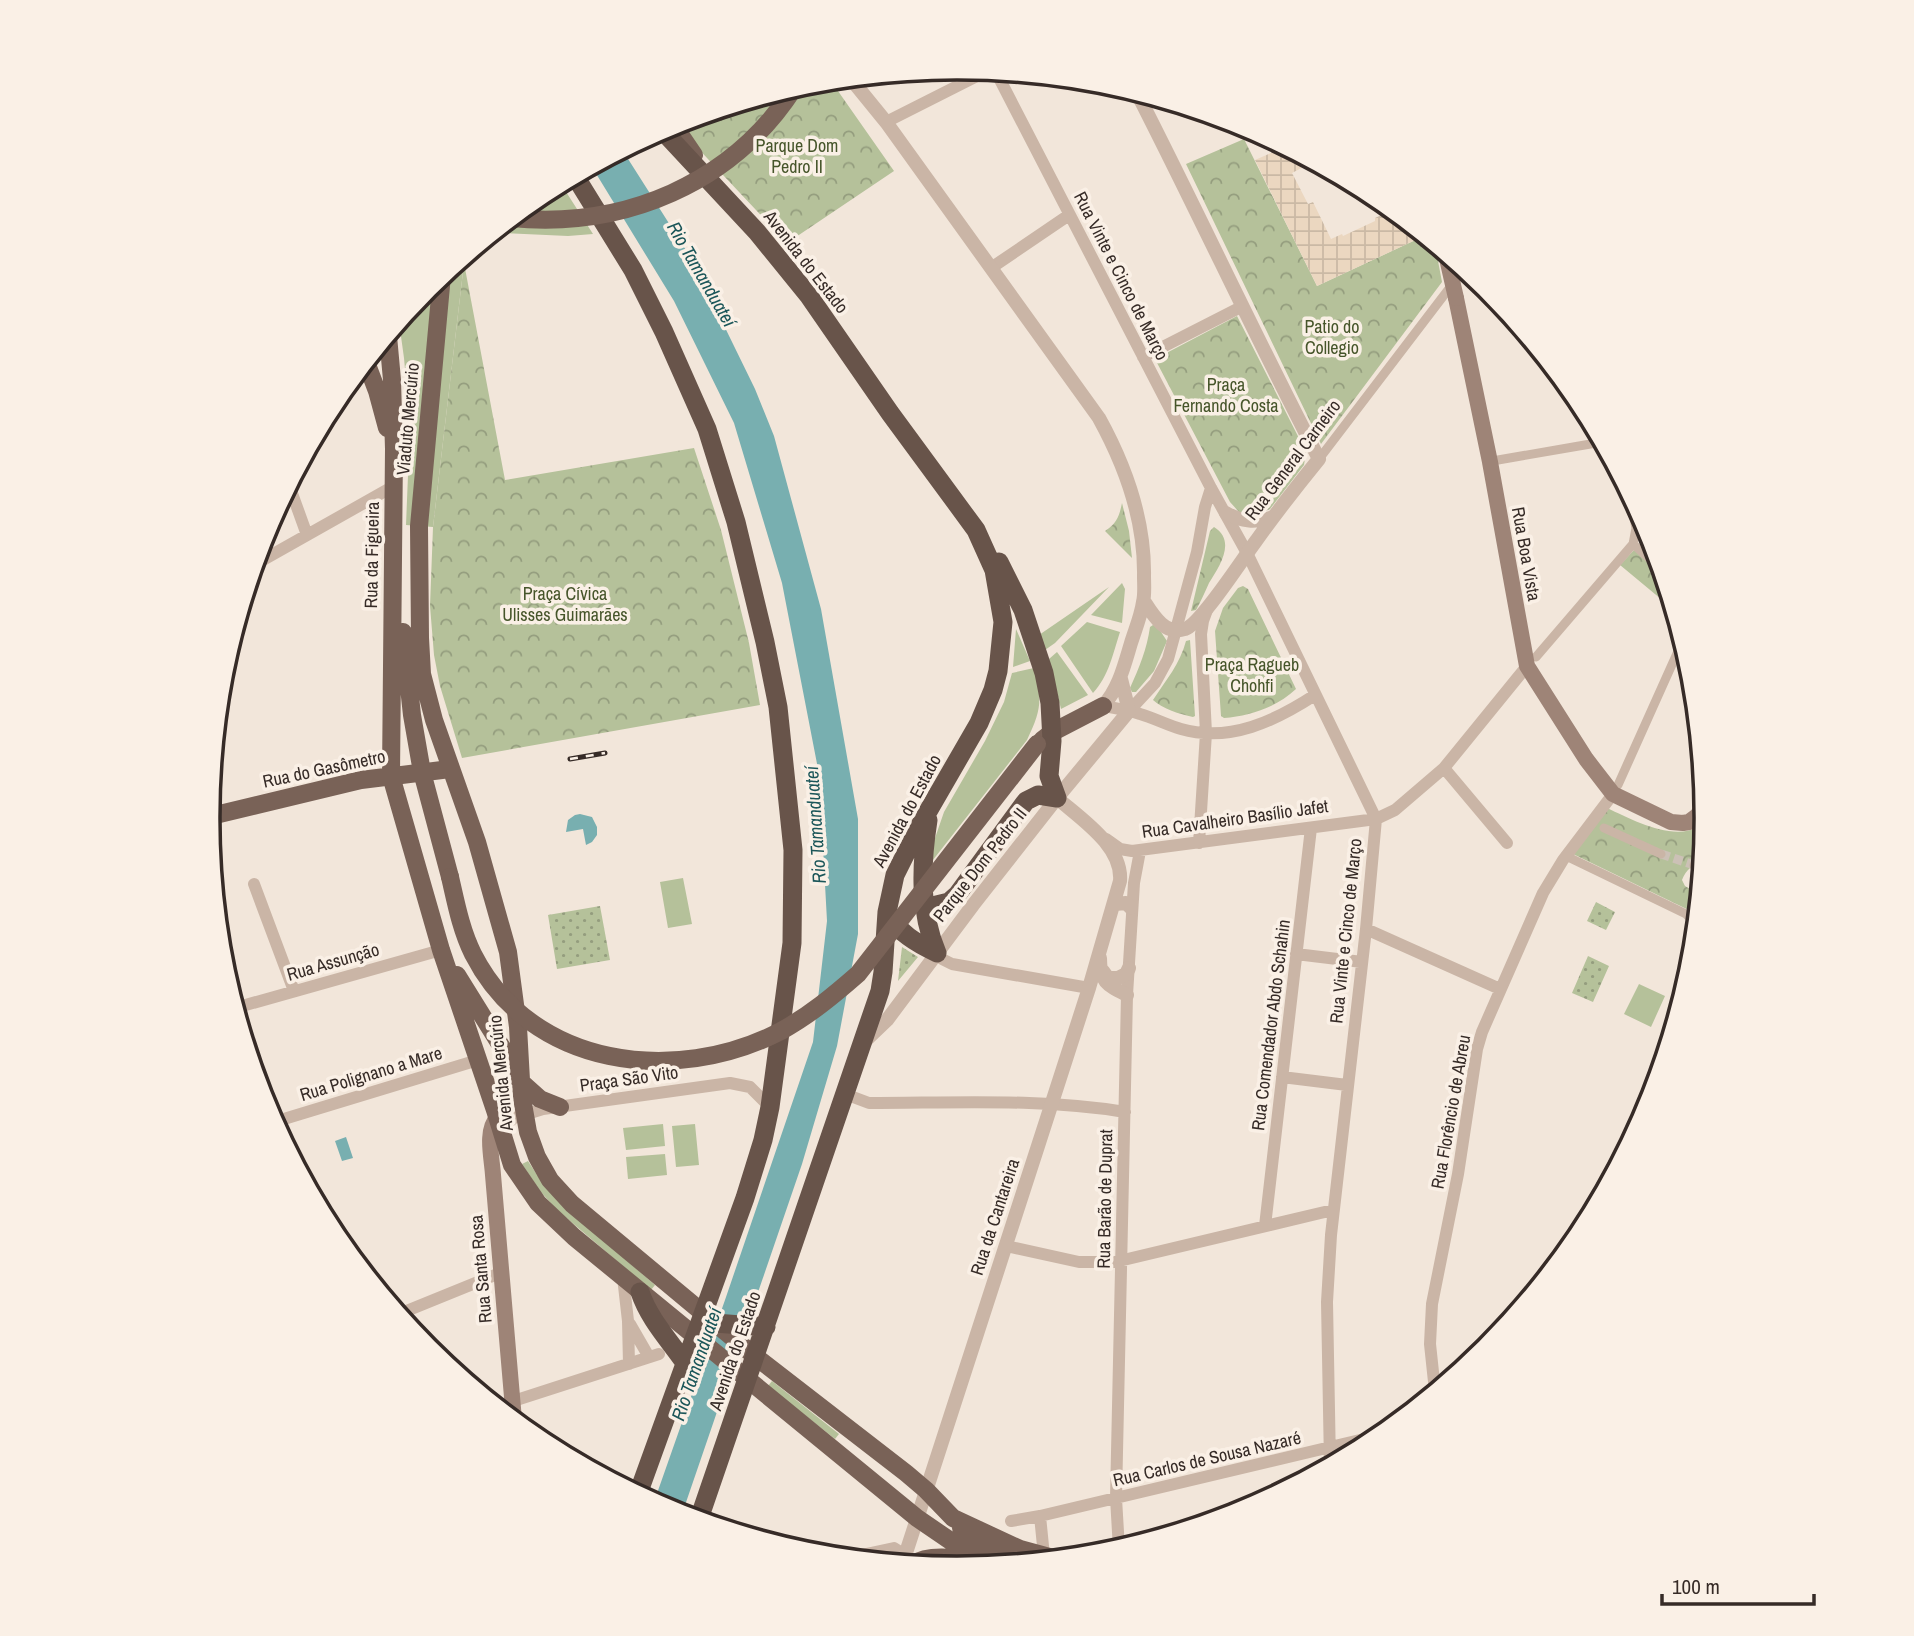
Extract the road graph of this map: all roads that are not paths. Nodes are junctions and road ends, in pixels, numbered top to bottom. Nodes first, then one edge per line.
1 (969, 80) edge
2 (1001, 82) edge
3 (858, 88) edge
4 (783, 102) edge
5 (1143, 105) edge
6 (886, 122) junction
7 (681, 135) edge
8 (670, 139) edge
9 (580, 184) edge
10 (721, 191) junction
11 (1069, 215) junction
12 (526, 220) edge
13 (991, 268) junction
14 (1450, 271) edge
15 (1457, 278) edge
16 (440, 293) edge
17 (1241, 307) junction
18 (389, 348) edge
19 (1143, 357) junction
20 (370, 372) edge
21 (1593, 444) edge
22 (394, 449) junction
23 (1318, 458) junction
24 (1498, 460) dead end
25 (394, 486) junction
26 (1211, 488) junction
27 (294, 498) edge
28 (1226, 513) junction
29 (1273, 517) junction
30 (419, 526) junction
31 (976, 530) junction
32 (1636, 531) edge
33 (307, 535) junction
34 (1633, 544) junction
35 (1247, 553) junction
36 (1645, 555) edge
37 (268, 556) edge
38 (393, 575) junction
39 (1144, 601) junction
40 (1209, 607) junction
41 (1177, 630) junction
42 (405, 654) junction
43 (1676, 656) edge
44 (1531, 661) junction
45 (1121, 679) junction
46 (1315, 695) junction
47 (1103, 706) junction
48 (1129, 711) junction
49 (434, 720) junction
50 (1206, 733) junction
51 (1044, 738) junction
52 (1444, 768) junction
53 (450, 769) junction
54 (422, 772) junction
55 (391, 776) junction
56 (1615, 789) junction
57 (1057, 798) junction
58 (930, 806) junction
59 (220, 814) edge
60 (1694, 818) edge
61 (1376, 819) junction
62 (1311, 828) junction
63 (1604, 828) dead end
64 (1102, 837) junction
65 (1199, 843) junction
66 (1507, 844) dead end
67 (1140, 851) junction
68 (1661, 854) tunnel mouth
69 (1566, 856) junction
70 (1127, 882) junction
71 (254, 884) dead end
72 (1115, 904) junction
73 (924, 908) junction
74 (1132, 908) junction
75 (887, 912) junction
76 (1688, 916) edge
77 (1366, 929) junction
78 (1101, 947) junction
79 (442, 953) junction
80 (937, 954) junction
81 (1296, 954) junction
82 (1362, 962) junction
83 (1100, 963) junction
84 (1129, 968) junction
85 (1109, 986) junction
86 (1089, 988) junction
87 (1500, 989) junction
88 (294, 991) junction
89 (1127, 995) junction
90 (244, 1005) edge
91 (862, 1044) junction
92 (478, 1059) junction
93 (1282, 1077) junction
94 (1348, 1085) junction
95 (522, 1088) junction
96 (845, 1094) junction
97 (1052, 1104) junction
98 (560, 1107) junction
99 (770, 1107) junction
100 (1125, 1112) junction
101 (524, 1113) junction
102 (285, 1119) edge
103 (496, 1127) junction
104 (1334, 1210) junction
105 (1265, 1226) junction
106 (1006, 1246) junction
107 (1121, 1261) junction
108 (500, 1273) junction
109 (623, 1278) junction
110 (640, 1292) junction
111 (409, 1310) edge
112 (709, 1319) junction
113 (628, 1321) junction
114 (758, 1327) junction
115 (696, 1338) junction
116 (749, 1352) junction
117 (685, 1363) junction
118 (629, 1364) junction
119 (741, 1374) junction
120 (1434, 1380) edge
121 (505, 1400) edge
122 (508, 1403) edge
123 (1349, 1443) edge
124 (1330, 1447) junction
125 (1330, 1454) edge
126 (642, 1484) edge
127 (926, 1490) junction
128 (1115, 1498) junction
129 (702, 1509) edge
130 (1040, 1516) junction
131 (953, 1517) junction
132 (917, 1518) junction
133 (1011, 1521) dead end
134 (1118, 1537) edge
135 (1047, 1550) edge
136 (880, 1551) edge
137 (1029, 1551) edge
138 (899, 1553) edge
139 (908, 1554) edge
140 (994, 1554) edge
141 (975, 1555) edge

1 - 6 street
2 - 11 street, Rua Vinte e Cinco de Março
3 - 6 street
4 - 12 main road, bridge
5 - 17 street
6 - 13 street
7 - 10 main road, Avenida do Estado
8 - 10 highway, Avenida do Estado
9 - 99 highway
10 - 31 highway, Avenida do Estado
11 - 13 street
11 - 19 street, Rua Vinte e Cinco de Março
13 - 39 street
14 - 44 main road, Rua Boa Vista, bridge
15 - 23 street, Rua General Carneiro
16 - 30 main road, Viaduto Mercúrio
17 - 19 street
17 - 23 street
18 - 22 main road, Rua da Figueira
19 - 26 street, Rua Vinte e Cinco de Março
20 - 22 main road
21 - 24 street
22 - 25 main road, Rua da Figueira
23 - 29 street, Rua General Carneiro
25 - 33 street
25 - 38 main road, Rua da Figueira
26 - 28 street, Rua Vinte e Cinco de Março
26 - 41 street
27 - 33 street
28 - 29 street
28 - 35 street, Rua Vinte e Cinco de Março
29 - 35 street, Rua General Carneiro
30 - 38 main road
30 - 49 main road, Avenida Mercúrio
31 - 51 highway
31 - 58 highway, Avenida do Estado
32 - 34 street
33 - 37 street
34 - 36 street
34 - 44 street
35 - 40 street, Rua General Carneiro
35 - 46 street, Rua Vinte e Cinco de Março
38 - 42 main road
38 - 55 main road, Rua da Figueira
39 - 41 street
39 - 45 street
40 - 41 street, Rua General Carneiro
40 - 50 street
41 - 48 street, Parque Dom Pedro II
42 - 49 main road
42 - 54 main road
43 - 56 street
44 - 52 street
44 - 56 main road, Rua Boa Vista
45 - 47 street
45 - 48 street
46 - 50 street
46 - 61 street, Rua Vinte e Cinco de Março
47 - 48 street
47 - 51 main road
48 - 50 street
48 - 57 street, Parque Dom Pedro II
49 - 53 main road, Avenida Mercúrio
50 - 65 street
51 - 54 main road, bridge
51 - 57 highway
52 - 61 street
52 - 66 street
53 - 54 main road, Rua do Gasômetro
53 - 95 main road, Avenida Mercúrio
54 - 55 main road, Rua do Gasômetro
55 - 59 main road, Rua do Gasômetro
55 - 79 main road, Avenida Mercúrio
56 - 60 main road
56 - 69 street, Rua Florêncio de Abreu
57 - 64 street, Rua Cavalheiro Basílio Jafet
57 - 73 highway
57 - 80 street, Parque Dom Pedro II
58 - 73 highway
58 - 75 highway, Avenida do Estado
61 - 62 street, Rua Cavalheiro Basílio Jafet
61 - 77 street, Rua Vinte e Cinco de Março
62 - 65 street, Rua Cavalheiro Basílio Jafet
62 - 81 street, Rua Comendador Abdo Schahin
63 - 68 street
64 - 67 street, Rua Cavalheiro Basílio Jafet
64 - 70 street, Rua Cavalheiro Basílio Jafet
65 - 67 street, Rua Cavalheiro Basílio Jafet
67 - 70 street, Rua Barão de Duprat
69 - 76 street
69 - 87 street, Rua Florêncio de Abreu
70 - 72 street, Rua da Cantareira
70 - 74 street, Rua Barão de Duprat
71 - 88 street
72 - 74 street
72 - 78 street, Rua da Cantareira
73 - 80 highway
74 - 84 street, Rua Barão de Duprat
75 - 80 highway
75 - 91 highway, Avenida do Estado
77 - 82 street, Rua Vinte e Cinco de Março
77 - 87 street
78 - 83 street
78 - 86 street, Rua da Cantareira
79 - 88 street, Rua Assunção
79 - 92 main road, Avenida Mercúrio
79 - 95 main road
80 - 86 street
80 - 91 street, Parque Dom Pedro II
81 - 82 street
81 - 93 street, Rua Comendador Abdo Schahin
82 - 94 street, Rua Vinte e Cinco de Março
83 - 84 street
83 - 85 street
84 - 89 street, Rua Barão de Duprat
85 - 86 street
85 - 89 street
86 - 97 street, Rua da Cantareira
87 - 120 street, Rua Florêncio de Abreu
88 - 90 street, Rua Assunção
89 - 100 street, Rua Barão de Duprat
91 - 96 highway, Avenida do Estado
92 - 102 street, Rua Polignano a Mare
92 - 103 main road, Avenida Mercúrio
93 - 94 street
93 - 105 street, Rua Comendador Abdo Schahin
94 - 104 street, Rua Vinte e Cinco de Março
95 - 98 main road
95 - 101 main road, Avenida Mercúrio
96 - 97 street
96 - 114 highway, Avenida do Estado
97 - 100 street
97 - 106 street, Rua da Cantareira
98 - 99 street, Praça São Vito
98 - 101 street, Praça São Vito
99 - 112 highway
100 - 107 street, Rua Barão de Duprat
101 - 103 street, Praça São Vito
101 - 112 main road, Avenida Mercúrio
103 - 108 main road, Rua Santa Rosa
103 - 109 main road, Avenida Mercúrio
104 - 105 street
104 - 124 street, Rua Vinte e Cinco de Março
105 - 107 street
106 - 107 street
106 - 127 street, Rua da Cantareira
107 - 128 street, Rua Barão de Duprat
108 - 111 street
108 - 121 main road, Rua Santa Rosa
109 - 110 main road, Avenida Mercúrio
109 - 113 street
110 - 115 main road, Avenida Mercúrio
110 - 117 highway
112 - 114 highway
112 - 115 highway
112 - 116 main road, Avenida Mercúrio
113 - 118 street
113 - 118 street
114 - 116 highway, Avenida do Estado
115 - 117 highway
115 - 119 main road, Avenida Mercúrio
116 - 119 highway, Avenida do Estado
116 - 127 main road, Avenida Mercúrio
117 - 126 highway
118 - 122 street
119 - 129 highway, Avenida do Estado
119 - 132 main road, Avenida Mercúrio
123 - 124 street, Rua Carlos de Sousa Nazaré
124 - 125 street, Rua Vinte e Cinco de Março
124 - 128 street, Rua Carlos de Sousa Nazaré
127 - 131 main road, Avenida Mercúrio
127 - 132 street, Rua da Cantareira
128 - 130 street, Rua Carlos de Sousa Nazaré
128 - 134 street, Rua Barão de Duprat
130 - 133 street, Rua Carlos de Sousa Nazaré
130 - 135 street
131 - 137 main road
131 - 140 main road
132 - 139 street, Rua da Cantareira
132 - 141 main road, Avenida Mercúrio
136 - 138 street

